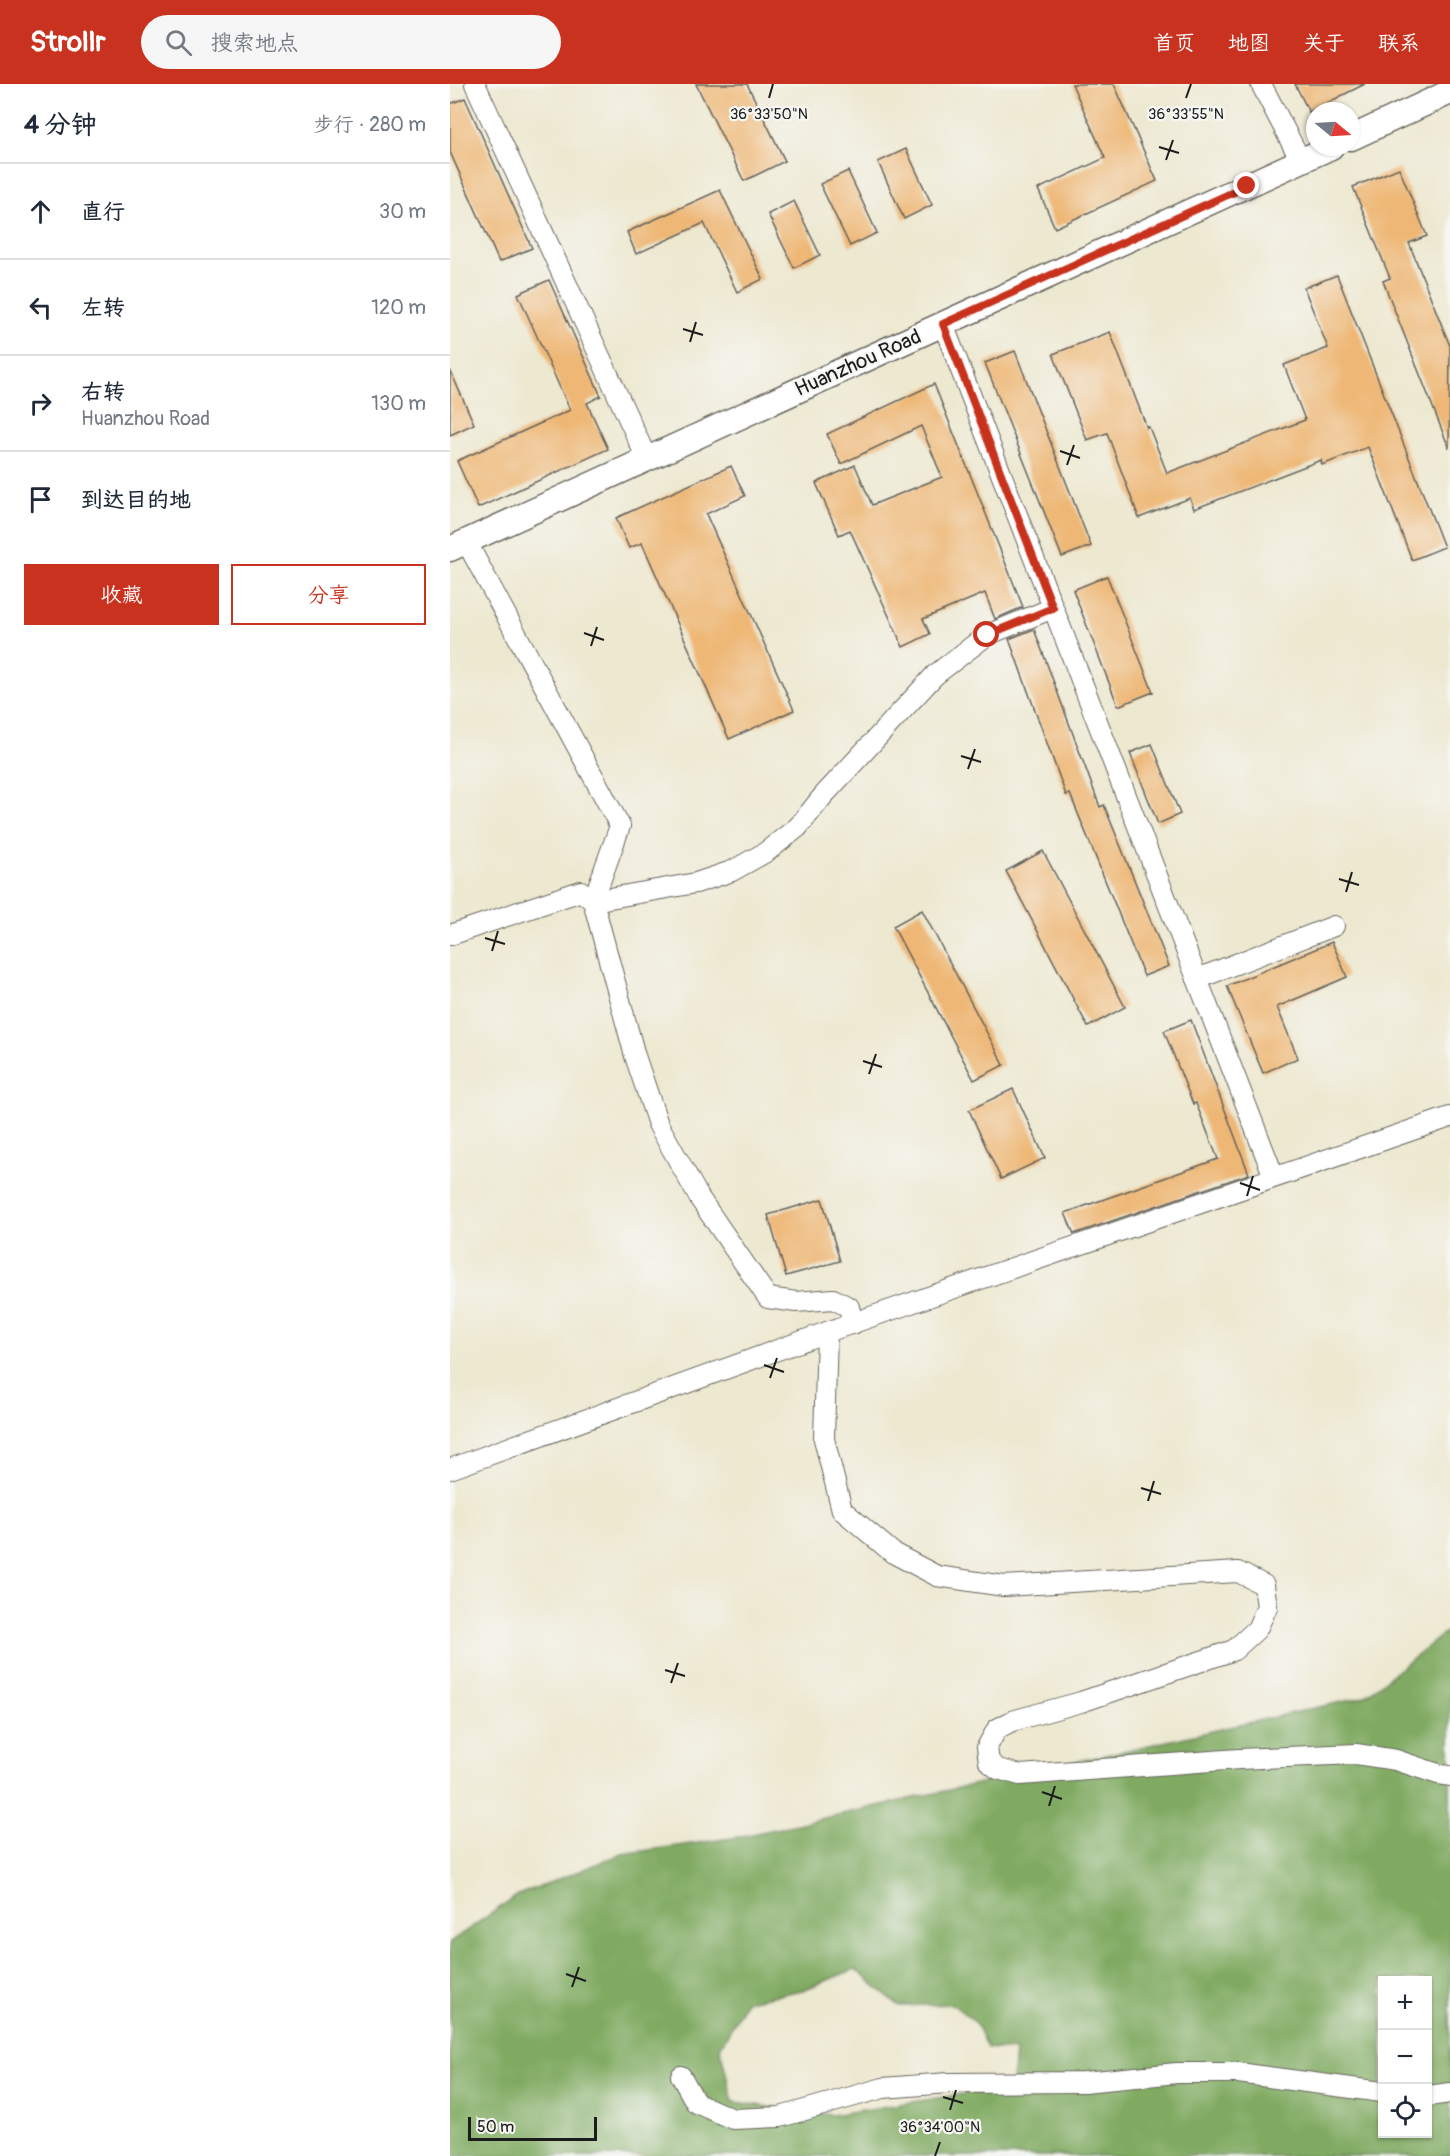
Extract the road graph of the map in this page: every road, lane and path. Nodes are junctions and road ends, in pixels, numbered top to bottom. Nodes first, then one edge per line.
1 (475, 84) edge
2 (1262, 84) edge
3 (1450, 92) edge
4 (1360, 134) edge
5 (1312, 156) edge
6 (1301, 161) junction
7 (943, 324) junction
8 (647, 459) junction
9 (458, 545) edge
10 (1053, 608) junction
11 (593, 902) junction
12 (1334, 926) dead end
13 (450, 935) edge
14 (1197, 979) junction
15 (1450, 1117) edge
16 (1274, 1177) junction
17 (853, 1324) junction
18 (827, 1332) junction
19 (450, 1469) edge
20 (1450, 1776) edge
21 (681, 2076) dead end
22 (1378, 2091) edge
23 (1450, 2093) edge
24 (1432, 2095) edge

1 - 8 street
2 - 6 street
3 - 4 main road
5 - 6 main road, Huanzhou Road
6 - 7 main road, Huanzhou Road
7 - 8 main road, Huanzhou Road
7 - 10 street
8 - 9 main road, Huanzhou Road
9 - 11 street
10 - 11 street
10 - 14 street
11 - 13 street
11 - 17 street
12 - 14 street
14 - 16 street
15 - 16 street
16 - 17 street
17 - 18 street
18 - 19 street
18 - 20 street
21 - 22 street
23 - 24 street

